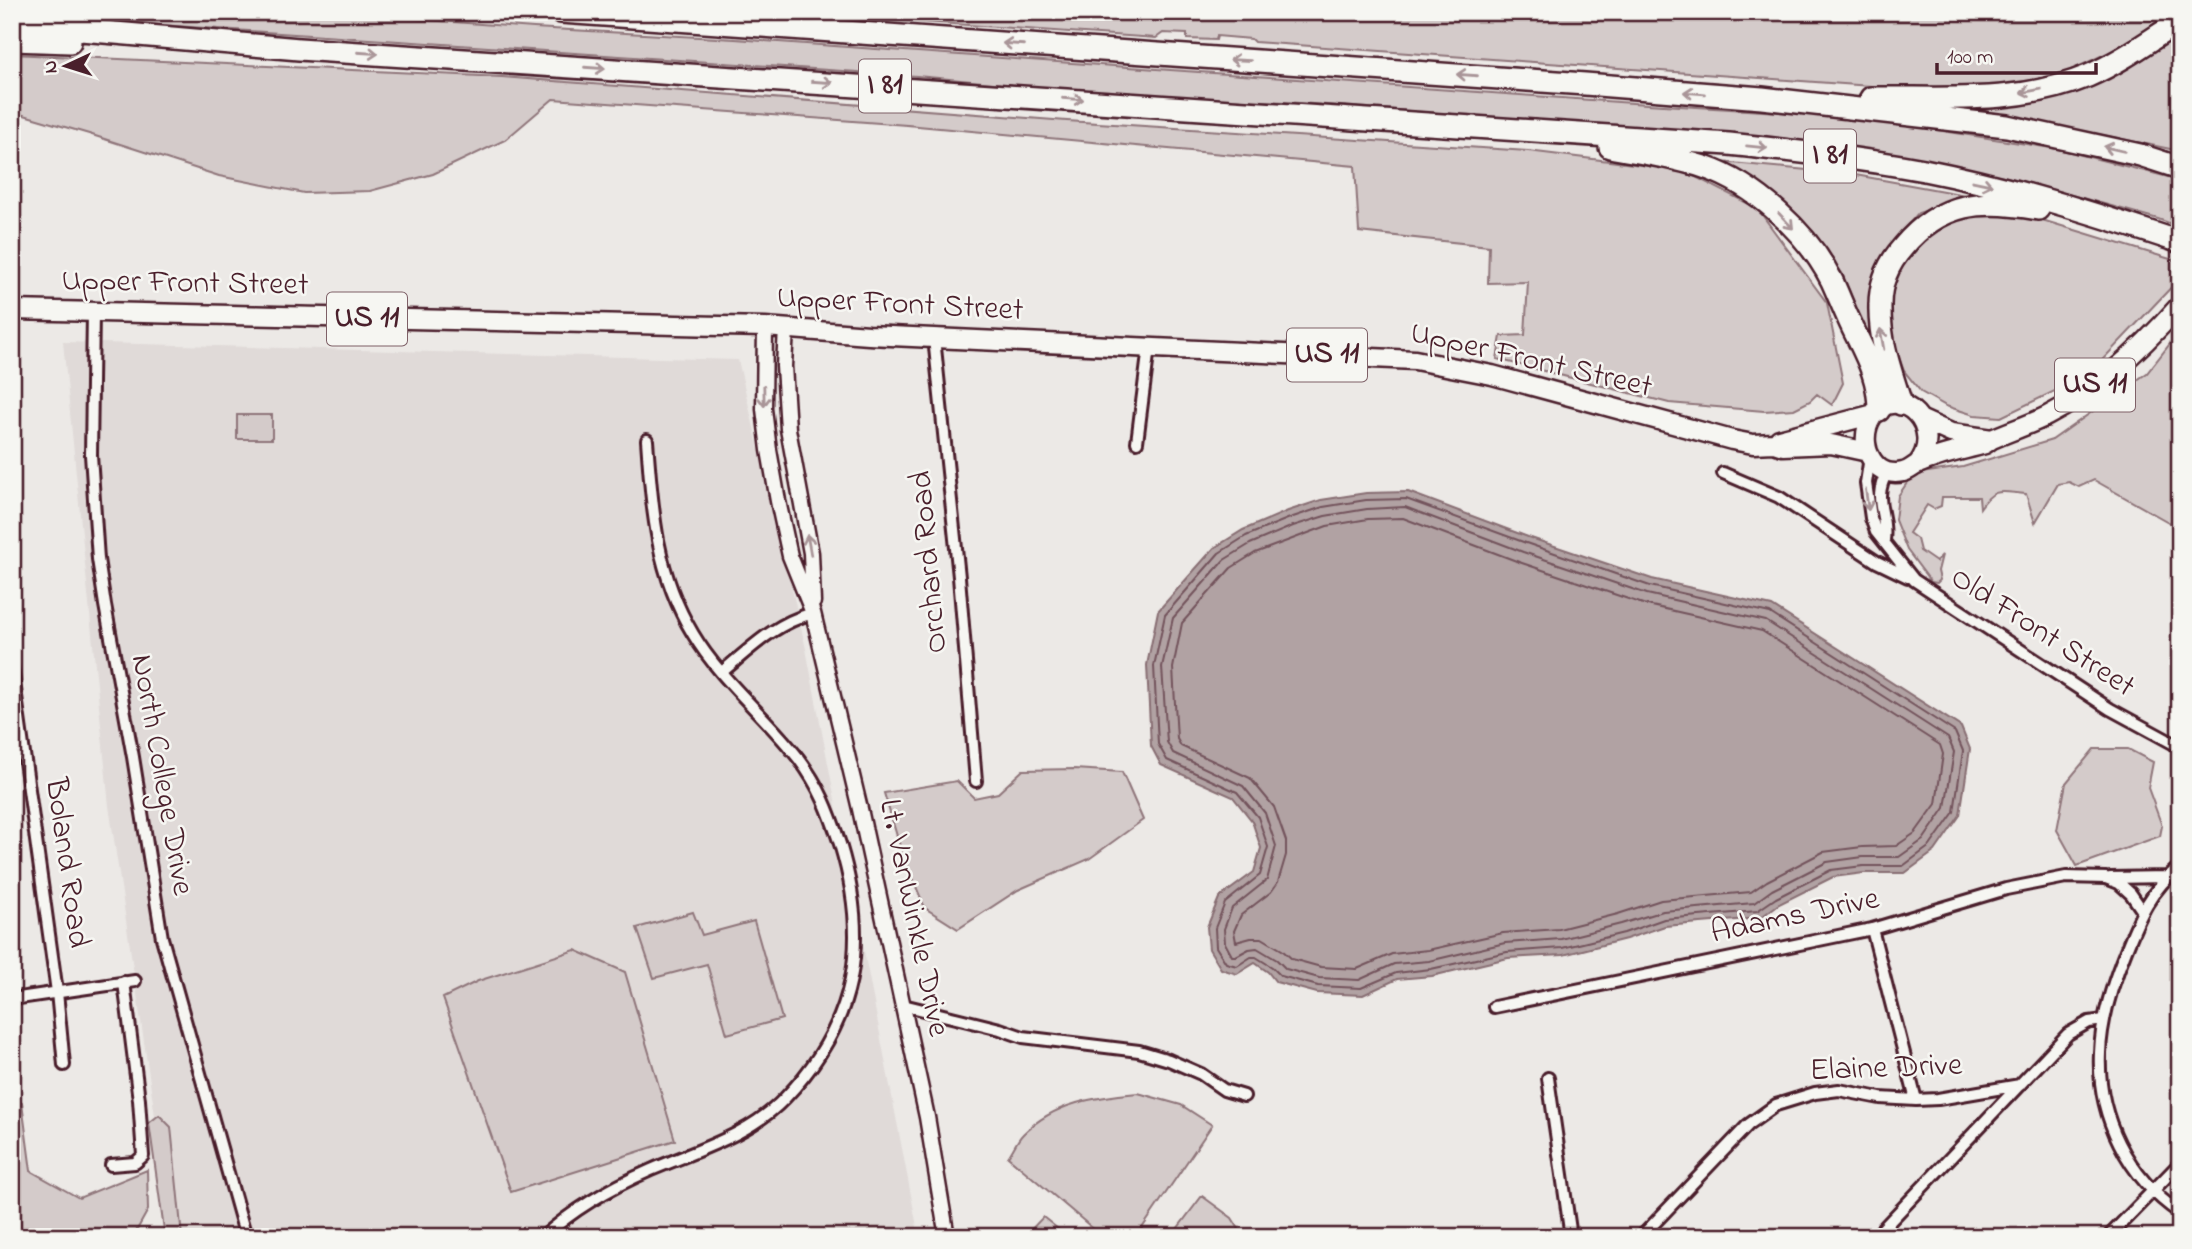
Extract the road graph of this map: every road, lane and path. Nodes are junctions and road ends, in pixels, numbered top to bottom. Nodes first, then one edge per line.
1 (561, 12) edge
2 (2180, 21) edge
3 (12, 24) edge
4 (12, 40) edge
5 (299, 49) junction
6 (1762, 98) junction
7 (1469, 125) junction
8 (2180, 168) edge
9 (2110, 219) junction
10 (2180, 242) edge
11 (2180, 305) edge
12 (12, 310) edge
13 (93, 312) junction
14 (765, 327) junction
15 (786, 329) junction
16 (934, 338) junction
17 (1149, 347) junction
18 (1901, 404) junction
19 (1877, 412) junction
20 (1922, 419) junction
21 (1992, 439) junction
22 (647, 440) dead end
23 (1137, 442) dead end
24 (1774, 443) junction
25 (1869, 454) junction
26 (1917, 465) junction
27 (1887, 472) junction
28 (1723, 473) dead end
29 (1884, 540) junction
30 (1914, 580) junction
31 (813, 614) junction
32 (12, 667) edge
33 (722, 672) junction
34 (2180, 747) edge
35 (976, 781) dead end
36 (2180, 866) edge
37 (2167, 877) junction
38 (2106, 878) junction
39 (2142, 910) junction
40 (1872, 929) junction
41 (57, 992) junction
42 (12, 999) edge
43 (903, 1005) junction
44 (1494, 1007) dead end
45 (2105, 1020) junction
46 (64, 1065) dead end
47 (1548, 1078) dead end
48 (2020, 1085) junction
49 (1244, 1096) dead end
50 (1916, 1100) junction
51 (2180, 1163) edge
52 (111, 1165) dead end
53 (2152, 1191) junction
54 (2180, 1213) edge
55 (246, 1237) edge
56 (543, 1237) edge
57 (947, 1237) edge
58 (1570, 1237) edge
59 (1641, 1237) edge
60 (1875, 1237) edge
61 (2108, 1237) edge

6 -> 1 highway, I 81
2 -> 6 highway
3 - 5 highway, I 81
4 - 5 highway
5 -> 7 highway, I 81
8 -> 6 highway, I 81
7 -> 9 highway, I 81
7 -> 19 highway
9 - 10 highway, I 81
18 -> 9 highway
11 - 21 main road, US 11
12 - 13 main road, Upper Front Street / US 11
13 - 14 main road, Upper Front Street / US 11
13 - 55 street, North College Drive
14 - 15 main road, Upper Front Street / US 11
14 -> 31 street, Lt. VanWinkle Drive
15 - 16 main road, Upper Front Street / US 11
31 -> 15 street, Lt. VanWinkle Drive
16 - 17 main road, Upper Front Street / US 11
16 - 35 street, Orchard Road
17 - 23 street
17 - 24 main road, Upper Front Street / US 11
18 - 19 main road, Upper Front Street / US 11
18 - 20 main road
19 - 24 main road, Upper Front Street / US 11
19 - 25 main road
20 - 21 main road
20 - 26 main road
21 - 26 main road, US 11
22 - 33 street
24 - 25 main road, Upper Front Street / US 11
25 - 27 main road, Upper Front Street / US 11
25 -> 29 street, Old Front Street
26 - 27 main road, US 11
27 - 29 street, Old Front Street
28 - 30 street, Old Front Street
29 - 30 street, Old Front Street
30 - 34 street, Old Front Street
31 - 33 street
31 - 43 street, Lt. VanWinkle Drive
32 - 41 street, Boland Road
33 - 56 street
36 - 37 street
37 - 38 street, Adams Drive
37 - 39 street
38 - 39 street
38 - 40 street, Adams Drive
39 - 45 street
40 - 44 street, Adams Drive
40 - 50 street
41 - 42 street
41 - 46 street, Boland Road
41 - 52 street
43 - 49 street
43 - 57 street, Lt. VanWinkle Drive
45 - 48 street
45 - 53 street
47 - 58 street
48 - 50 street, Elaine Drive
48 - 60 street
50 - 59 street, Elaine Drive
51 - 53 street
53 - 54 street
53 - 61 street

